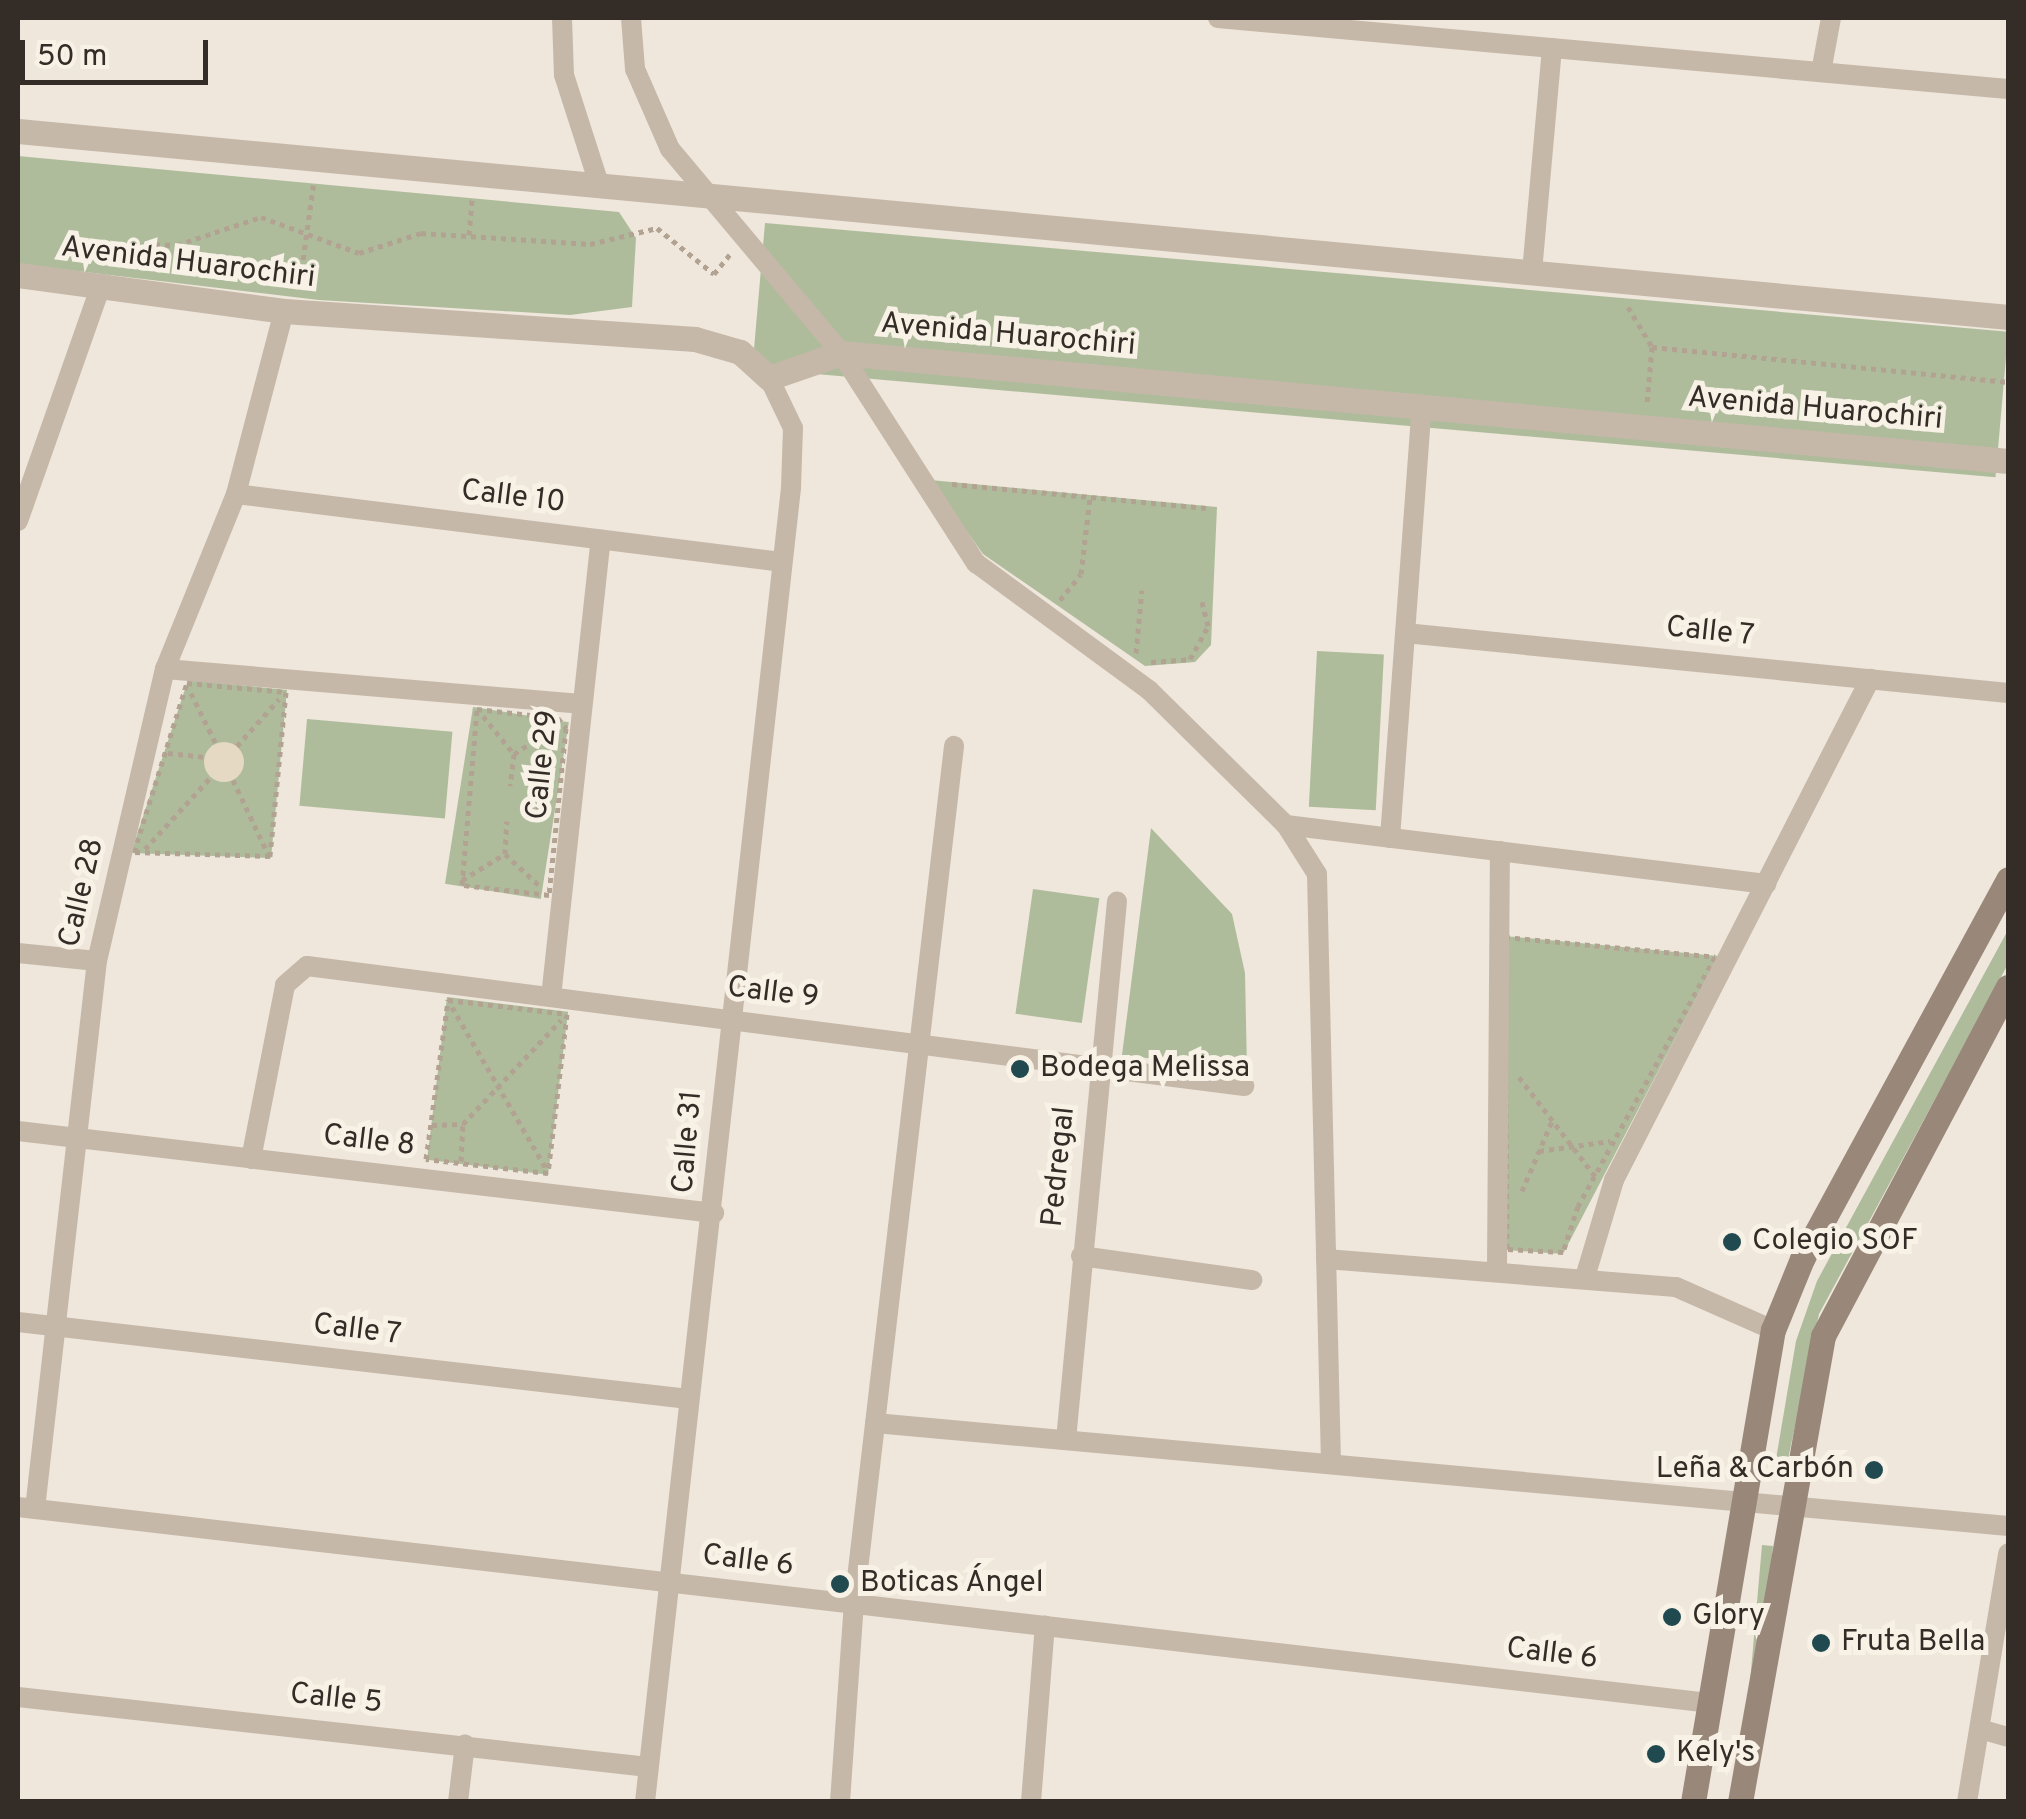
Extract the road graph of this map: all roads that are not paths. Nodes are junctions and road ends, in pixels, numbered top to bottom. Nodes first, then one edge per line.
1 (562, 18) edge
2 (631, 18) edge
3 (1218, 18) edge
4 (1831, 18) edge
5 (1552, 48) junction
6 (1821, 72) junction
7 (2008, 89) edge
8 (18, 131) edge
9 (599, 184) junction
10 (717, 196) junction
11 (1532, 272) junction
12 (18, 275) edge
13 (102, 284) junction
14 (290, 312) junction
15 (2008, 317) edge
16 (842, 353) junction
17 (769, 378) junction
18 (1422, 406) junction
19 (2008, 460) edge
20 (236, 494) junction
21 (18, 521) edge
22 (601, 540) junction
23 (782, 562) junction
24 (1405, 633) junction
25 (164, 669) junction
26 (1870, 680) junction
27 (2008, 693) edge
28 (581, 704) junction
29 (954, 746) dead end
30 (1286, 825) junction
31 (1390, 838) junction
32 (1500, 852) junction
33 (2008, 878) edge
34 (1766, 884) junction
35 (1117, 901) dead end
36 (18, 952) edge
37 (98, 961) junction
38 (2008, 986) edge
39 (562, 1003) junction
40 (730, 1019) junction
41 (919, 1042) junction
42 (1100, 1064) junction
43 (1244, 1086) dead end
44 (18, 1131) edge
45 (78, 1138) junction
46 (252, 1159) junction
47 (714, 1213) junction
48 (1081, 1256) junction
49 (1326, 1258) junction
50 (1497, 1269) junction
51 (1586, 1274) junction
52 (1252, 1280) dead end
53 (18, 1322) edge
54 (55, 1326) junction
55 (1773, 1330) junction
56 (689, 1399) junction
57 (875, 1423) junction
58 (1066, 1440) junction
59 (1331, 1464) junction
60 (1743, 1500) junction
61 (26, 1508) edge
62 (1787, 1508) junction
63 (2008, 1526) edge
64 (2008, 1553) edge
65 (665, 1582) junction
66 (854, 1604) junction
67 (1045, 1626) junction
68 (18, 1697) edge
69 (1709, 1703) junction
70 (1980, 1729) junction
71 (2008, 1738) edge
72 (465, 1744) junction
73 (648, 1767) junction
74 (458, 1802) edge
75 (645, 1802) edge
76 (840, 1802) edge
77 (1031, 1802) edge
78 (1693, 1802) edge
79 (1740, 1802) edge
80 (1968, 1802) edge

1 - 9 street
2 - 10 street
3 - 5 street
4 - 6 street
5 - 6 street
5 - 11 street
6 - 7 street
8 - 9 street
9 - 10 street
10 - 11 street
10 - 16 street
11 - 15 street
12 - 13 street, Avenida Huarochiri
13 - 14 street, Avenida Huarochiri
13 - 21 street
14 - 17 street, Avenida Huarochiri
14 - 20 street, Calle 28
16 - 17 street, Avenida Huarochiri
16 - 18 street, Avenida Huarochiri
16 - 30 street
17 - 23 street, Calle 31
18 - 19 street, Avenida Huarochiri
18 - 24 street
20 - 22 street, Calle 10
20 - 25 street, Calle 28
22 - 23 street, Calle 10
22 - 28 street, Calle 29
23 - 40 street, Calle 31
24 - 26 street, Calle 7
24 - 31 street
25 - 28 street
25 - 37 street, Calle 28
26 - 27 street, Calle 7
26 - 34 street
28 - 39 street, Calle 29
29 - 41 street
30 - 31 street
30 - 49 street
31 - 32 street
32 - 34 street
32 - 50 street
33 - 55 main road
34 - 51 street
35 - 42 street, Pedregal
36 - 37 street
37 - 45 street, Calle 28
38 - 62 main road
39 - 40 street, Calle 9
39 - 46 street, Calle 9
40 - 41 street, Calle 9
40 - 47 street, Calle 31
41 - 42 street, Calle 9
41 - 57 street
42 - 43 street, Calle 9
42 - 48 street, Pedregal
44 - 45 street, Calle 8
45 - 46 street, Calle 8
45 - 54 street, Calle 28
46 - 47 street, Calle 8
47 - 56 street, Calle 31
48 - 52 street
48 - 58 street, Pedregal
49 - 50 street
49 - 59 street
50 - 51 street
51 - 55 street
53 - 54 street, Calle 7
54 - 56 street, Calle 7
54 - 61 street, Calle 28
55 - 60 main road
56 - 65 street, Calle 31
57 - 58 street
57 - 66 street
58 - 59 street
59 - 60 street
60 - 62 street
60 - 69 main road
61 - 65 street, Calle 6
62 - 63 street
62 - 79 main road
64 - 70 street
65 - 66 street, Calle 6
65 - 73 street, Calle 31
66 - 67 street, Calle 6
66 - 76 street
67 - 69 street, Calle 6
67 - 77 street
68 - 72 street, Calle 5
69 - 78 main road
70 - 71 street
70 - 80 street
72 - 73 street, Calle 5
72 - 74 street
73 - 75 street, Calle 31

